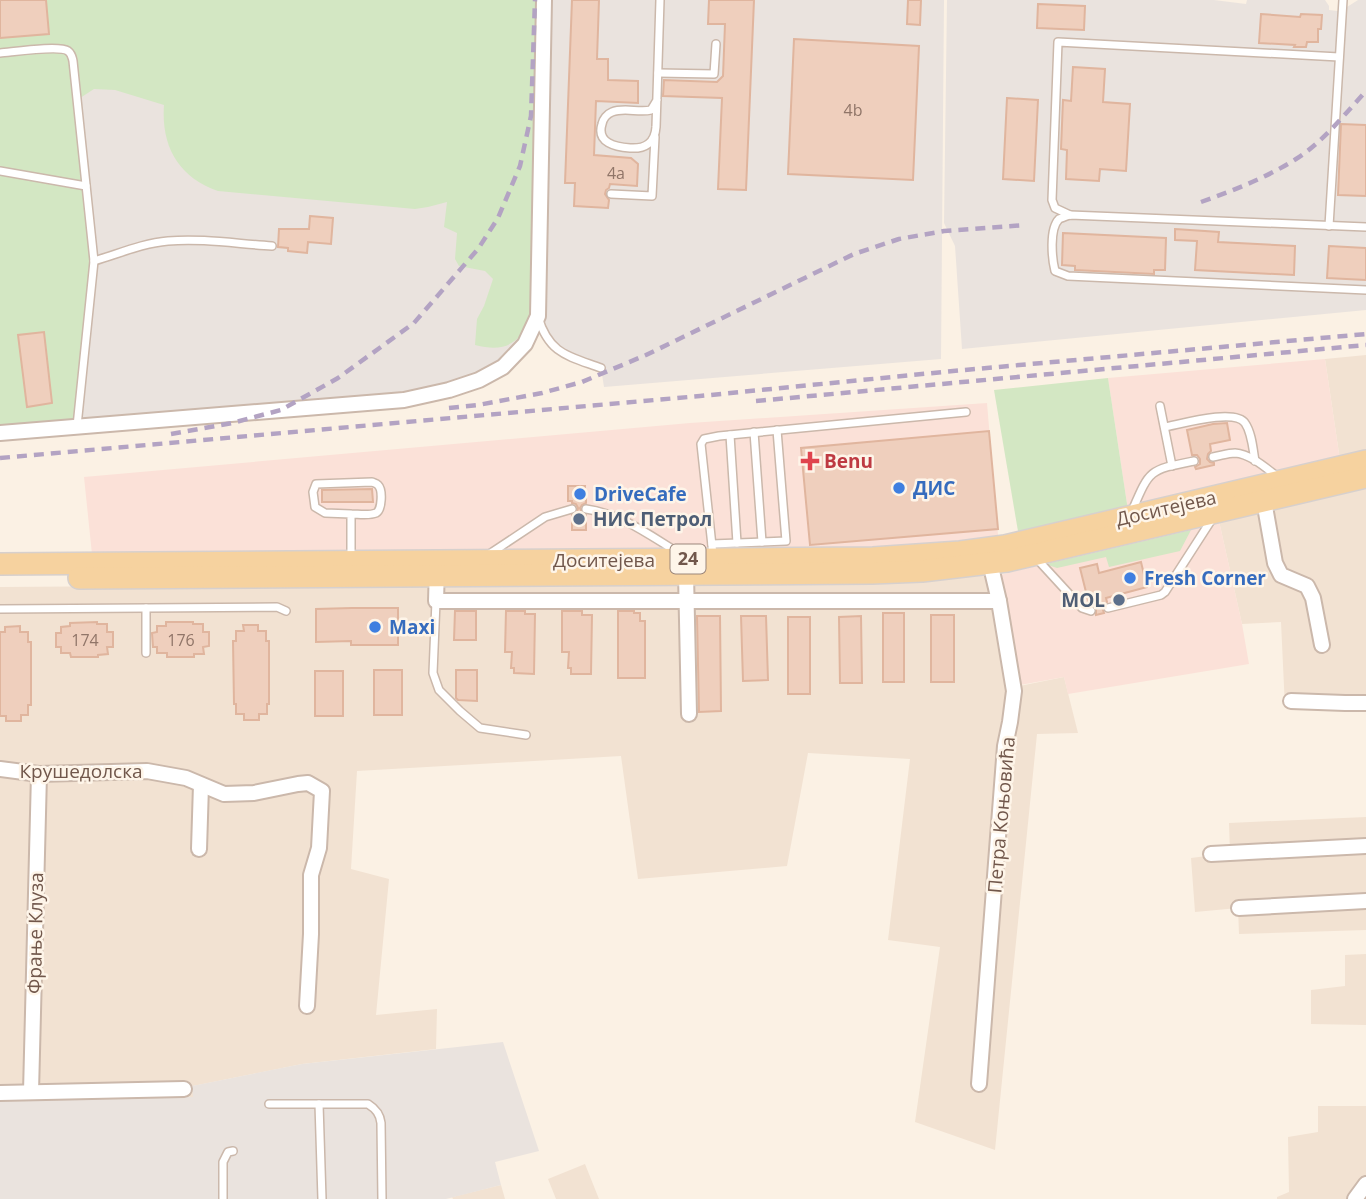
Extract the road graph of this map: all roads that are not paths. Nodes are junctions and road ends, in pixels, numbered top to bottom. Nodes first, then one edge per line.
1 (544, 0) edge
2 (660, 0) edge
3 (1343, 0) edge
4 (716, 44) dead end
5 (0, 53) edge
6 (1339, 57) junction
7 (658, 73) junction
8 (657, 100) junction
9 (655, 133) junction
10 (0, 171) edge
11 (86, 186) junction
12 (611, 194) dead end
13 (1070, 215) junction
14 (1329, 226) junction
15 (1366, 227) edge
16 (272, 246) dead end
17 (94, 261) junction
18 (1366, 290) edge
19 (538, 316) junction
20 (601, 368) dead end
21 (1160, 405) dead end
22 (966, 412) dead end
23 (77, 426) junction
24 (1165, 427) junction
25 (777, 430) junction
26 (754, 432) junction
27 (0, 433) edge
28 (730, 435) junction
29 (1213, 457) dead end
30 (1194, 461) dead end
31 (1255, 461) junction
32 (1366, 461) edge
33 (1172, 466) junction
34 (1366, 477) edge
35 (1283, 481) junction
36 (1264, 501) junction
37 (572, 509) dead end
38 (586, 509) dead end
39 (1217, 512) junction
40 (351, 514) junction
41 (1129, 517) junction
42 (762, 542) junction
43 (737, 543) junction
44 (1034, 556) junction
45 (989, 557) junction
46 (713, 559) junction
47 (480, 561) junction
48 (351, 562) junction
49 (0, 564) edge
50 (687, 567) junction
51 (437, 568) junction
52 (188, 570) junction
53 (0, 579) edge
54 (436, 601) junction
55 (999, 601) junction
56 (687, 602) junction
57 (146, 608) junction
58 (1108, 608) dead end
59 (0, 609) edge
60 (286, 611) dead end
61 (1091, 611) dead end
62 (1322, 645) dead end
63 (146, 653) dead end
64 (1290, 701) dead end
65 (1366, 703) edge
66 (689, 714) dead end
67 (526, 735) dead end
68 (0, 769) edge
69 (39, 774) junction
70 (201, 785) junction
71 (1366, 846) edge
72 (199, 849) dead end
73 (1211, 854) dead end
74 (1366, 901) edge
75 (1238, 908) dead end
76 (307, 1006) dead end
77 (979, 1084) dead end
78 (184, 1089) dead end
79 (31, 1092) junction
80 (0, 1093) edge
81 (269, 1104) dead end
82 (319, 1104) junction
83 (233, 1151) dead end
84 (1366, 1184) edge
85 (223, 1199) edge
86 (322, 1199) edge
87 (382, 1199) edge
88 (1355, 1199) edge

1 - 19 street
2 - 7 lane
3 - 6 lane
4 - 7 lane
5 - 11 lane
6 - 13 lane
6 - 14 lane
7 - 8 lane
8 - 9 lane
8 - 9 lane
9 - 12 lane
10 - 11 lane
11 - 17 lane
13 - 14 lane
13 - 18 lane
14 - 15 lane
16 - 17 lane
17 - 23 lane
19 - 20 lane
19 - 23 street
21 - 24 lane
22 - 25 lane
23 - 27 street
24 - 31 lane
24 - 33 lane
25 - 26 lane
25 - 42 lane
26 - 28 lane
26 - 42 lane
28 - 43 lane
28 - 46 lane
29 - 31 lane
30 - 33 lane
31 - 35 lane
32 - 35 main road, Доситејева / 24
33 - 41 lane
34 - 36 main road, Доситејева / 24
35 - 41 main road, Доситејева / 24
36 - 39 main road, Доситејева / 24
36 - 62 street
37 - 47 lane
38 - 50 lane
39 - 44 main road, Доситејева / 24
39 - 58 lane
40 - 40 lane
40 - 48 lane
41 - 45 main road, Доситејева / 24
42 - 43 lane
43 - 46 lane
44 - 45 main road, Доситејева / 24
44 - 61 lane
45 - 46 main road, Доситејева / 24
45 - 55 street, Петра Коњовића
46 - 50 main road, Доситејева / 24
47 - 50 main road, Доситејева / 24
47 - 51 main road, Доситејева / 24
48 - 51 main road, Доситејева / 24
48 - 52 main road, Доситејева / 24
49 - 52 main road, Доситејева / 24
50 - 51 main road, Доситејева / 24
50 - 56 street
51 - 52 main road, Доситејева / 24
51 - 54 street
52 - 53 main road, Доситејева / 24
54 - 56 street
54 - 67 lane
55 - 56 street
55 - 77 street, Петра Коњовића
56 - 66 street
57 - 59 lane
57 - 60 lane
57 - 63 lane
64 - 65 street
68 - 69 street, Крушедолска
69 - 70 street, Крушедолска
69 - 79 street, Фрање Клуза
70 - 72 street
70 - 76 street, Крушедолска
71 - 73 street
74 - 75 street
78 - 79 street
79 - 80 street
81 - 82 lane
82 - 86 lane
82 - 87 lane
83 - 85 lane
84 - 88 street

